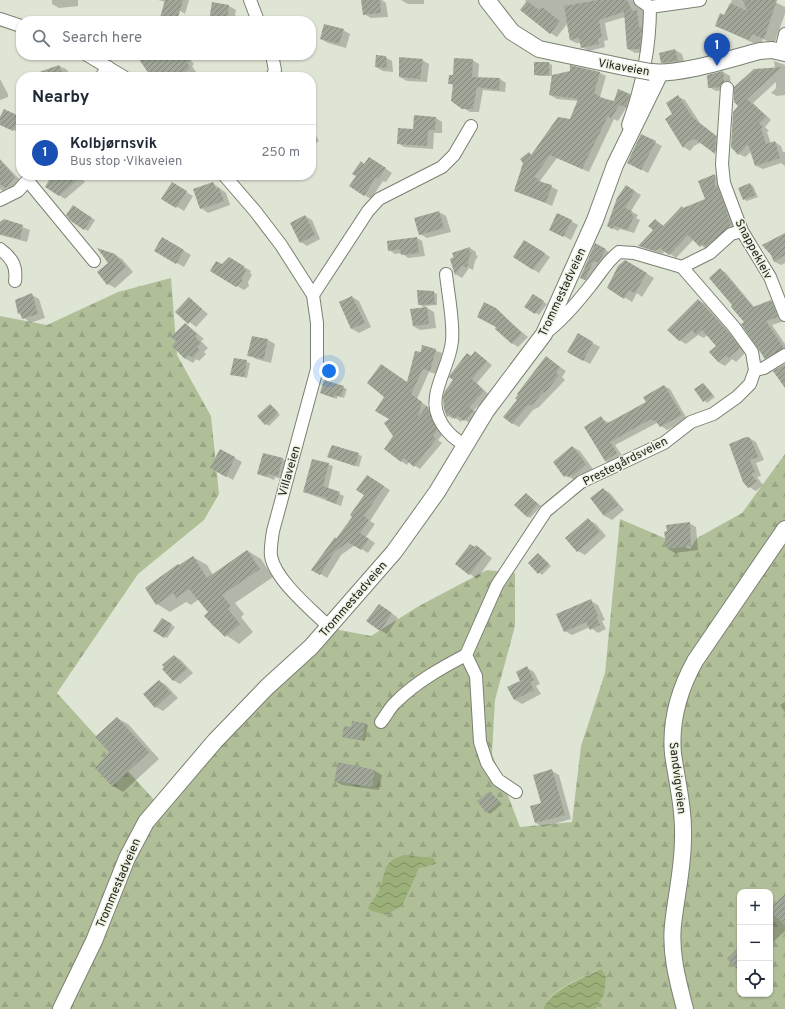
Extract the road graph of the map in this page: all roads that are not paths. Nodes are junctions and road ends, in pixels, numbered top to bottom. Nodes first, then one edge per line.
1 (250, 0) edge
2 (487, 0) edge
3 (700, 0) edge
4 (645, 3) edge
5 (256, 16) edge
6 (0, 19) edge
7 (16, 24) edge
8 (785, 34) edge
9 (783, 52) edge
10 (92, 60) edge
11 (272, 60) edge
12 (104, 72) edge
13 (273, 72) edge
14 (655, 73) junction
15 (727, 88) dead end
16 (471, 126) dead end
17 (614, 165) junction
18 (28, 180) edge
19 (32, 180) edge
20 (228, 180) edge
21 (0, 200) edge
22 (742, 231) junction
23 (0, 249) edge
24 (94, 261) dead end
25 (682, 267) junction
26 (446, 274) dead end
27 (15, 281) dead end
28 (313, 296) junction
29 (785, 315) edge
30 (544, 334) junction
31 (785, 355) edge
32 (755, 370) junction
33 (466, 445) junction
34 (785, 529) edge
35 (329, 626) junction
36 (466, 655) junction
37 (381, 722) dead end
38 (516, 792) dead end
39 (61, 1009) edge
40 (685, 1009) edge

1 - 5 street
2 - 14 main road, Vikaveien, bridge
3 - 4 street
4 - 17 street, Trommestadveien
6 - 7 street
8 - 9 street
9 - 14 main road, Vikaveien
10 - 12 street
11 - 13 street
14 - 17 main road, Trommestadveien
15 - 22 street, Snappekleiv
16 - 28 street
17 - 30 main road, Trommestadveien
18 - 21 street
19 - 24 street
20 - 28 street, Villaveien
22 - 25 street
22 - 29 street, Snappekleiv
23 - 27 street
25 - 30 street
25 - 32 street
26 - 33 street
28 - 35 street, Villaveien
30 - 33 main road, Trommestadveien
31 - 32 street
32 - 36 street, Prestegårdsveien
33 - 35 main road, Trommestadveien
34 - 40 main road, Sandvigveien
35 - 39 main road, Trommestadveien
36 - 37 street
36 - 38 street

